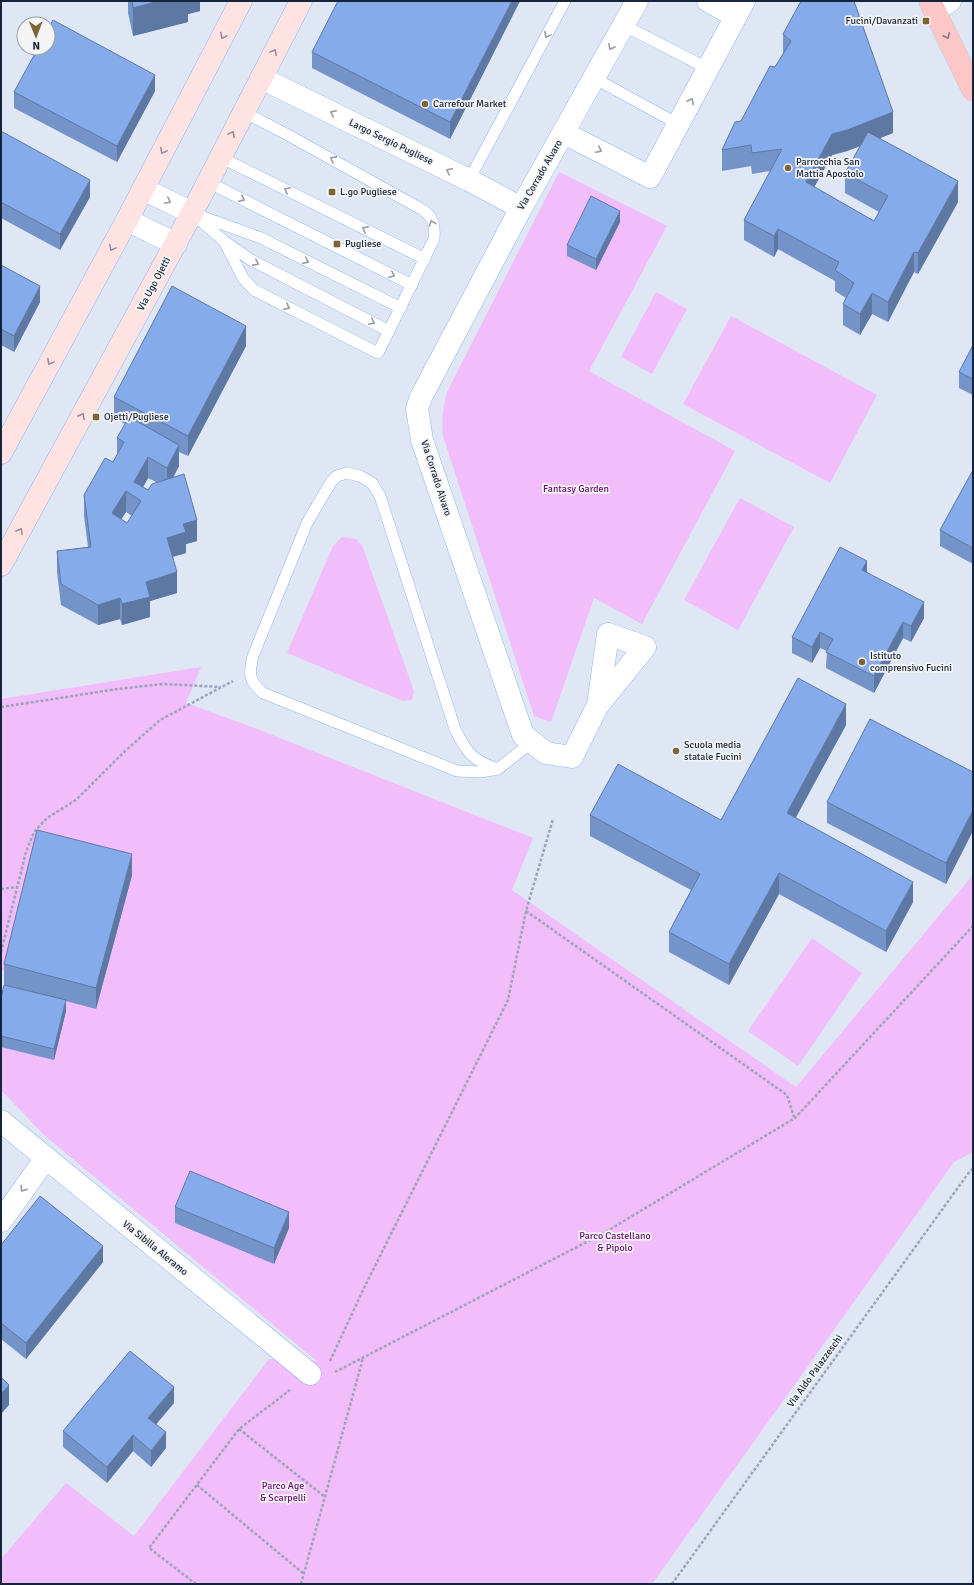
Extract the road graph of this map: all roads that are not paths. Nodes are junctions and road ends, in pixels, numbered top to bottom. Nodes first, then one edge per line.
1 (241, 1) edge
2 (301, 1) edge
3 (565, 1) edge
4 (637, 1) edge
5 (708, 1) edge
6 (938, 4) edge
7 (739, 8) edge
8 (623, 25) junction
9 (707, 68) junction
10 (261, 78) junction
11 (594, 78) junction
12 (973, 90) edge
13 (244, 112) junction
14 (678, 124) junction
15 (564, 132) junction
16 (220, 157) junction
17 (469, 180) junction
18 (208, 182) junction
19 (143, 189) junction
20 (521, 208) junction
21 (192, 213) junction
22 (127, 220) junction
23 (224, 241) junction
24 (176, 244) junction
25 (425, 259) junction
26 (412, 285) junction
27 (401, 308) junction
28 (389, 331) junction
29 (1, 453) edge
30 (1, 565) edge
31 (598, 705) dead end
32 (532, 742) junction
33 (498, 769) junction
34 (1, 1121) edge
35 (46, 1158) junction
36 (1, 1221) edge
37 (310, 1374) road end

1 -> 19 main road
10 -> 2 main road, Via Ugo Ojetti
3 -> 17 lane
4 - 8 street, Via Corrado Alvaro
5 - 7 street
6 -> 12 main road
7 - 9 street, Via Corrado Alvaro
8 - 9 lane
8 -> 11 street, Via Corrado Alvaro
14 -> 9 street, Via Corrado Alvaro
10 - 13 main road, Via Ugo Ojetti
17 -> 10 street, Largo Sergio Pugliese
11 - 14 lane
11 - 15 street, Via Corrado Alvaro
16 -> 13 main road, Via Ugo Ojetti
25 -> 13 lane
15 -> 14 street, Via Corrado Alvaro
15 - 20 street, Via Corrado Alvaro
16 - 18 main road, Via Ugo Ojetti
25 -> 16 lane
17 - 20 street, Largo Sergio Pugliese
18 - 21 main road, Via Ugo Ojetti
18 -> 26 lane
19 -> 21 street
19 - 22 main road
20 - 32 street, Via Corrado Alvaro
21 - 23 lane
21 - 24 main road, Via Ugo Ojetti
21 -> 27 lane
22 - 24 street
22 -> 29 main road
23 -> 28 lane
23 -> 28 lane
30 -> 24 main road, Via Ugo Ojetti
25 - 26 lane
26 - 27 lane
27 - 28 lane
31 - 32 street, Via Corrado Alvaro
32 - 33 lane
33 - 33 lane
34 - 35 street, Via Sibilla Aleramo
35 -> 36 street
35 - 37 street, Via Sibilla Aleramo

